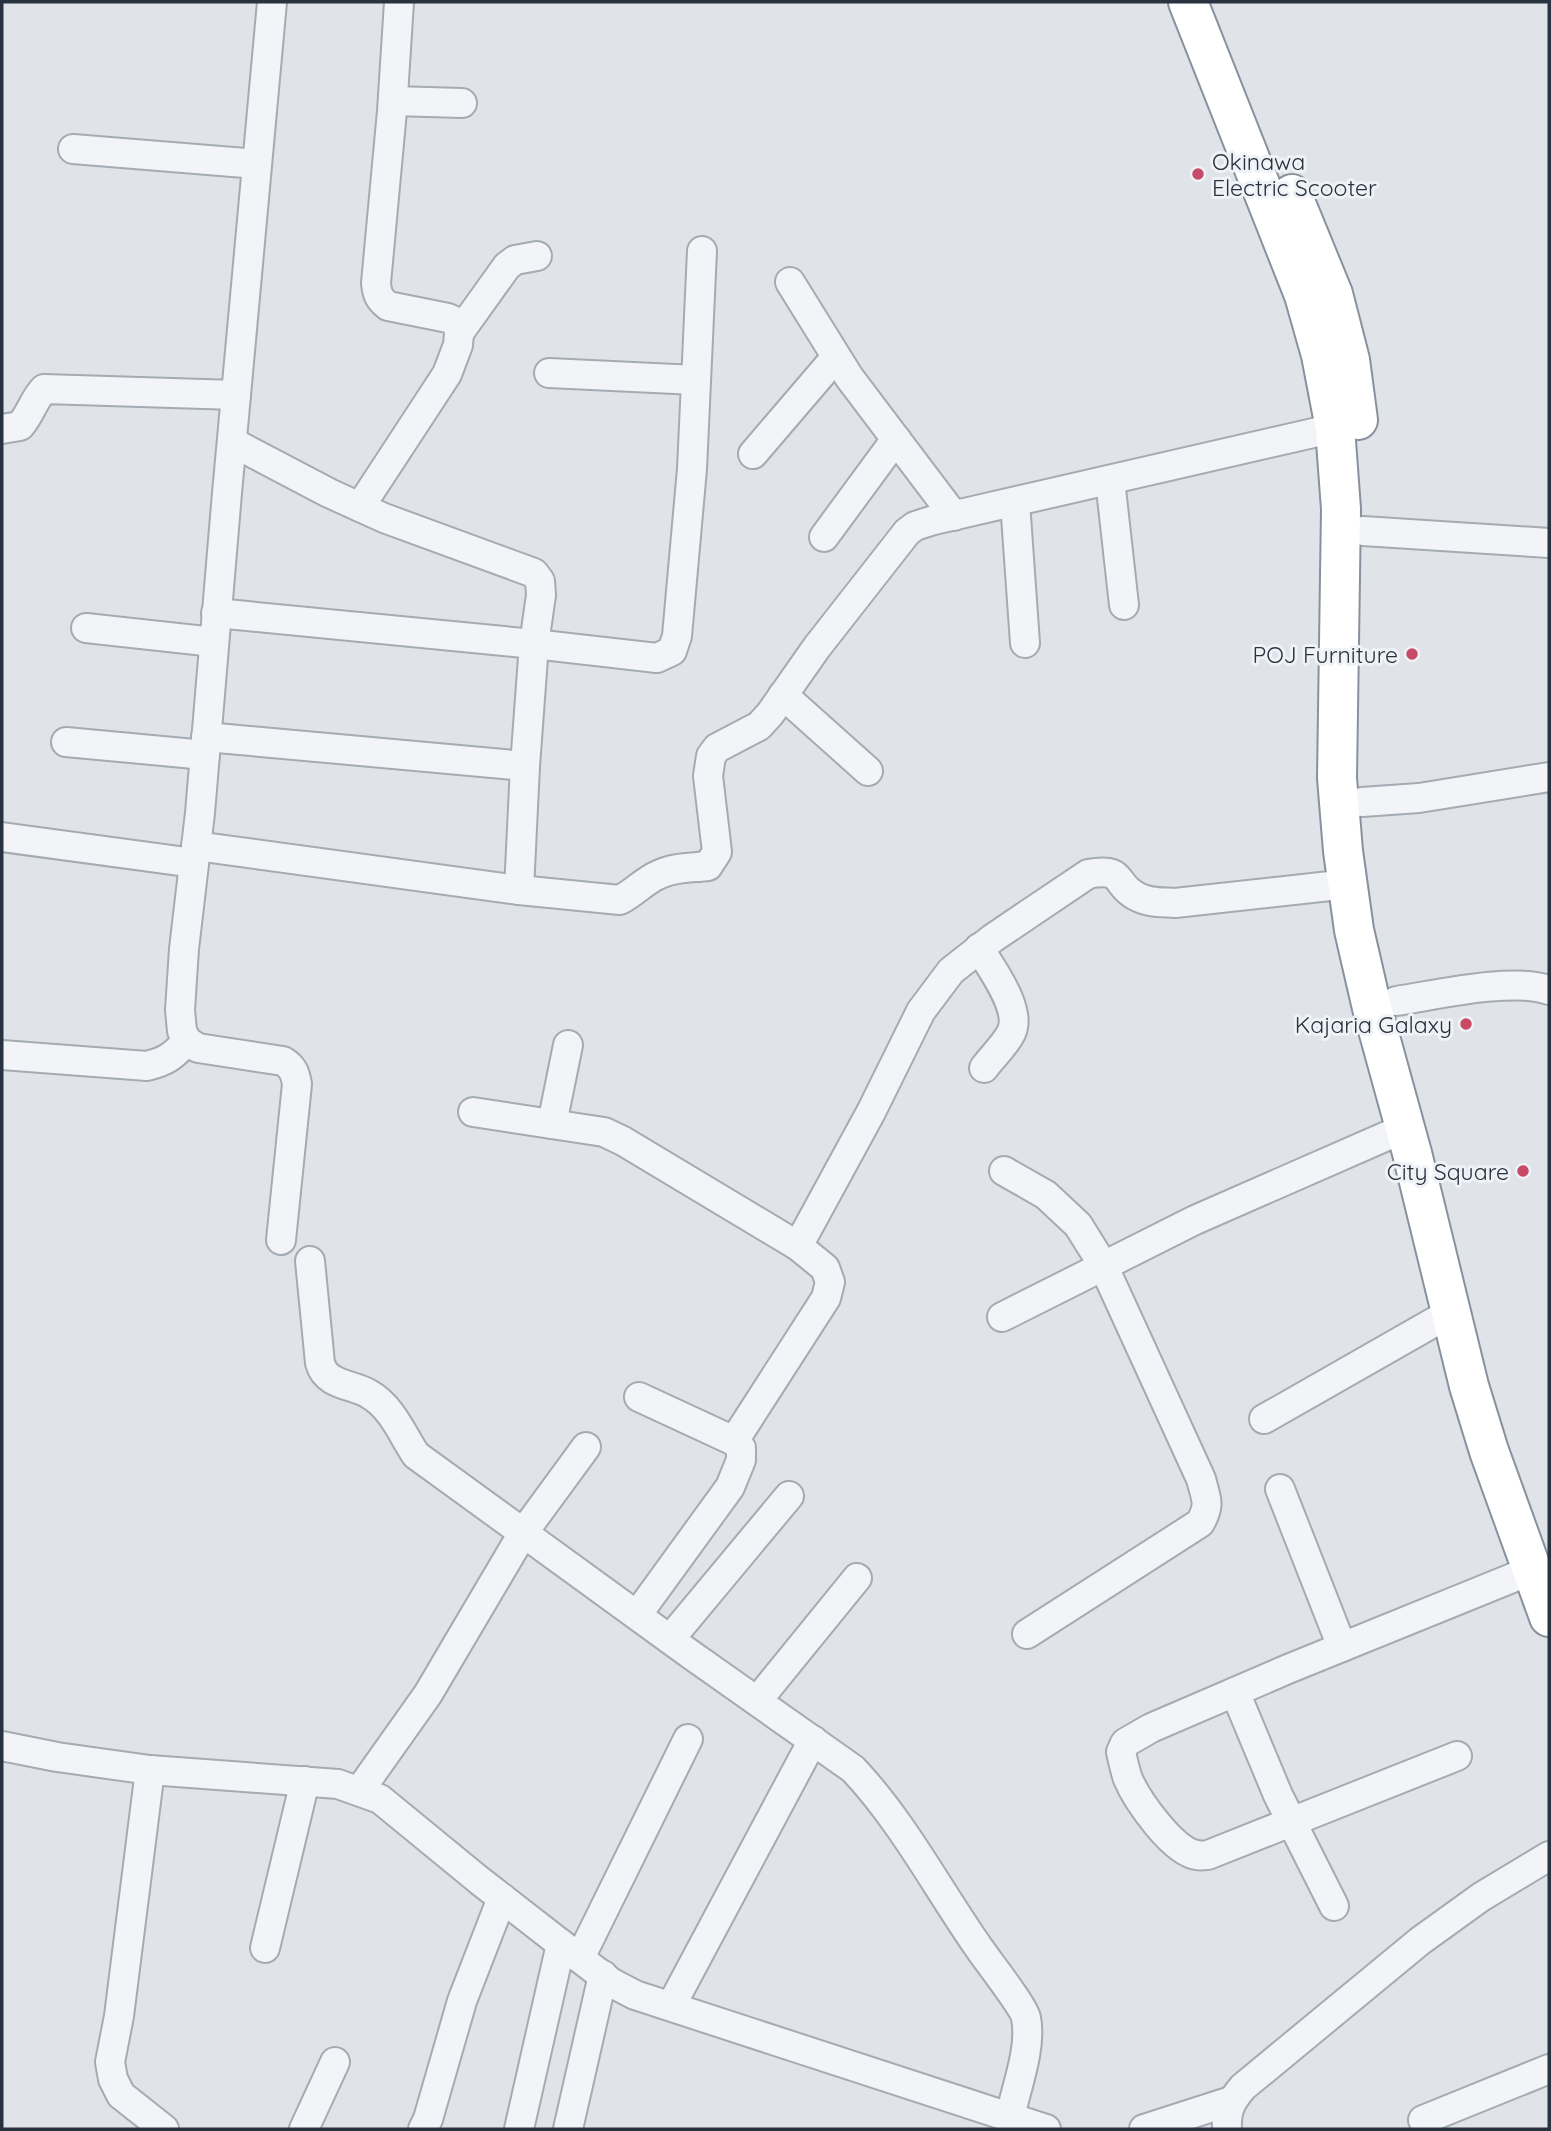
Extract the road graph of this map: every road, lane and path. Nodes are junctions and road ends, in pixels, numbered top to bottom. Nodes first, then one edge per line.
1 (272, 2) edge
2 (399, 2) edge
3 (1188, 2) edge
4 (1210, 2) edge
5 (393, 101) junction
6 (462, 103) dead end
7 (73, 149) dead end
8 (257, 164) junction
9 (702, 251) dead end
10 (537, 256) dead end
11 (790, 282) dead end
12 (459, 333) junction
13 (836, 357) junction
14 (549, 373) dead end
15 (696, 380) junction
16 (236, 395) junction
17 (1335, 428) junction
18 (2, 429) edge
19 (896, 439) junction
20 (232, 442) junction
21 (753, 454) dead end
22 (1110, 480) junction
23 (1015, 502) junction
24 (360, 507) junction
25 (954, 516) junction
26 (1363, 531) junction
27 (824, 537) dead end
28 (1549, 543) edge
29 (1124, 605) dead end
30 (216, 613) junction
31 (86, 628) dead end
32 (214, 642) junction
33 (1025, 643) dead end
34 (534, 644) junction
35 (783, 695) junction
36 (66, 742) dead end
37 (205, 746) junction
38 (525, 766) junction
39 (868, 771) dead end
40 (1549, 777) edge
41 (1362, 803) junction
42 (2, 837) edge
43 (195, 855) junction
44 (1348, 884) junction
45 (519, 890) junction
46 (979, 948) junction
47 (1549, 990) edge
48 (1396, 1001) junction
49 (187, 1041) junction
50 (568, 1045) dead end
51 (2, 1055) edge
52 (984, 1068) dead end
53 (474, 1112) dead end
54 (552, 1125) junction
55 (1405, 1128) junction
56 (1004, 1171) dead end
57 (281, 1240) dead end
58 (798, 1246) junction
59 (310, 1261) dead end
60 (1103, 1265) junction
61 (1450, 1313) junction
62 (1002, 1317) dead end
63 (639, 1397) dead end
64 (1264, 1419) dead end
65 (734, 1441) junction
66 (586, 1447) dead end
67 (1280, 1489) dead end
68 (789, 1496) dead end
69 (523, 1533) junction
70 (1541, 1560) edge
71 (857, 1578) dead end
72 (637, 1615) junction
73 (1549, 1617) edge
74 (1027, 1634) dead end
75 (670, 1639) junction
76 (1342, 1647) junction
77 (1235, 1692) junction
78 (757, 1701) junction
79 (688, 1739) dead end
80 (813, 1740) junction
81 (2, 1746) edge
82 (1457, 1756) dead end
83 (150, 1770) junction
84 (305, 1781) junction
85 (360, 1790) junction
86 (1291, 1821) junction
87 (1549, 1856) edge
88 (502, 1898) junction
89 (1334, 1906) dead end
90 (265, 1948) dead end
91 (571, 1951) junction
92 (603, 1975) junction
93 (671, 2006) junction
94 (335, 2062) dead end
95 (1549, 2069) edge
96 (1231, 2101) junction
97 (1010, 2118) junction
98 (1423, 2120) dead end
99 (164, 2129) edge
100 (304, 2129) edge
101 (423, 2129) edge
102 (520, 2129) edge
103 (568, 2129) edge
104 (1046, 2129) edge
105 (1144, 2129) edge
106 (1227, 2129) edge

1 - 8 street
2 - 5 street
3 - 17 highway
4 - 26 highway
5 - 6 street
5 - 12 street
7 - 8 street
8 - 16 street
9 - 15 street
10 - 12 street
11 - 13 street
12 - 24 street
13 - 19 street
13 - 21 street
14 - 15 street
15 - 34 street
16 - 18 street
16 - 20 street
17 - 22 street
17 - 44 highway
19 - 25 street
19 - 27 street
20 - 24 street
20 - 30 street
22 - 23 street
22 - 29 street
23 - 25 street
23 - 33 street
24 - 34 street
25 - 35 street
26 - 28 street
26 - 41 highway
30 - 32 street
30 - 34 street
31 - 32 street
32 - 37 street
34 - 38 street
35 - 39 street
35 - 45 street
36 - 37 street
37 - 38 street
37 - 43 street
38 - 45 street
40 - 41 street
41 - 48 highway
42 - 43 street
43 - 45 street
43 - 49 street
44 - 46 street
44 - 55 highway
46 - 52 street
46 - 58 street
47 - 48 street
48 - 70 highway
49 - 51 street
49 - 57 street
50 - 54 street
53 - 54 street
54 - 58 street
55 - 60 street
55 - 61 highway
56 - 60 street
58 - 65 street
59 - 69 street
60 - 62 street
60 - 74 street
61 - 64 street
61 - 70 highway
63 - 65 street
65 - 72 street
66 - 69 street
67 - 76 street
68 - 75 street
69 - 72 street
69 - 85 street
70 - 73 highway
70 - 76 street
71 - 78 street
72 - 75 street
75 - 78 street
76 - 77 street
77 - 86 street
77 - 86 street
78 - 80 street
79 - 91 street
80 - 93 street
80 - 97 street
81 - 83 street
82 - 86 street
83 - 84 street
83 - 99 street
84 - 85 street
84 - 90 street
85 - 88 street
86 - 89 street
87 - 96 street
88 - 91 street
88 - 101 street
91 - 92 street
91 - 102 street
92 - 93 street
92 - 103 street
93 - 97 street
94 - 100 street
95 - 98 street
96 - 105 street
96 - 106 street
97 - 104 street

